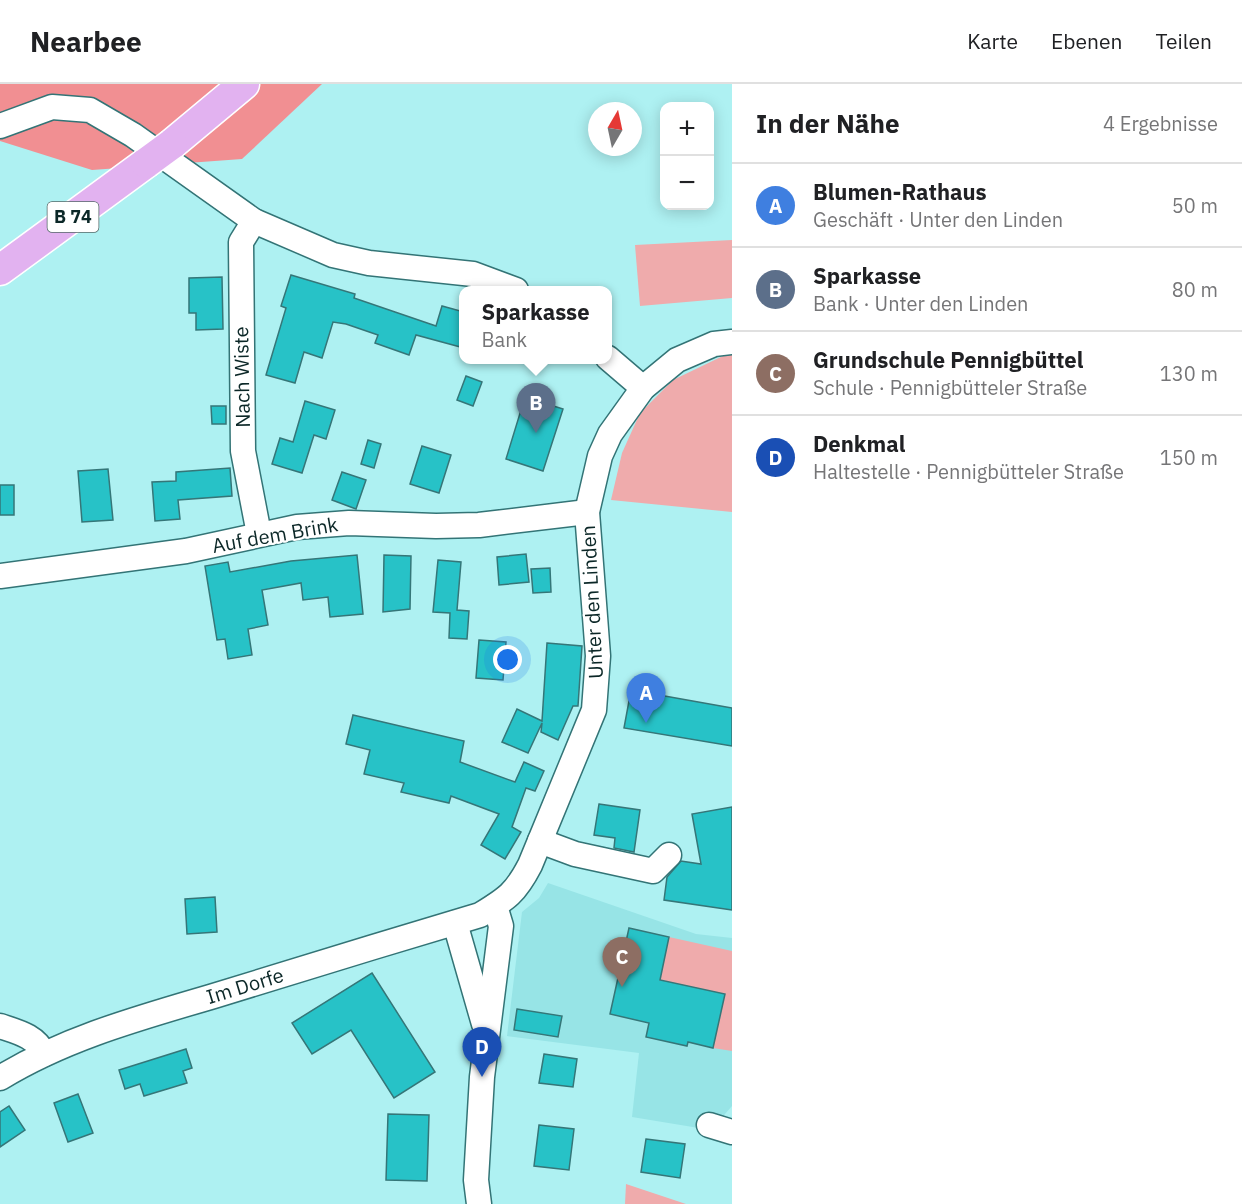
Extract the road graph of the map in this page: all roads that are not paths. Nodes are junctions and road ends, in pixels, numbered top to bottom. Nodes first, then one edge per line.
1 (244, 84) edge
2 (0, 126) edge
3 (254, 221) junction
4 (0, 270) edge
5 (503, 286) edge
6 (732, 342) edge
7 (612, 361) edge
8 (643, 388) junction
9 (587, 512) junction
10 (259, 534) junction
11 (0, 576) edge
12 (540, 842) junction
13 (669, 855) dead end
14 (495, 906) junction
15 (455, 923) junction
16 (0, 1026) edge
17 (486, 1032) junction
18 (44, 1054) junction
19 (0, 1078) edge
20 (478, 1204) edge

1 - 4 main road, B 74, bridge
2 - 3 street
3 - 5 street
3 - 10 street, Nach Wiste
6 - 8 street, Unter den Linden
7 - 8 street
8 - 9 street, Unter den Linden
9 - 10 street, Auf dem Brink
9 - 12 street, Unter den Linden
10 - 11 street, Auf dem Brink
12 - 13 street
12 - 14 street, Unter den Linden
14 - 15 street, Im Dorfe
14 - 17 street
15 - 17 street
15 - 18 street, Im Dorfe
16 - 18 street
17 - 20 street
18 - 19 street, Im Dorfe

